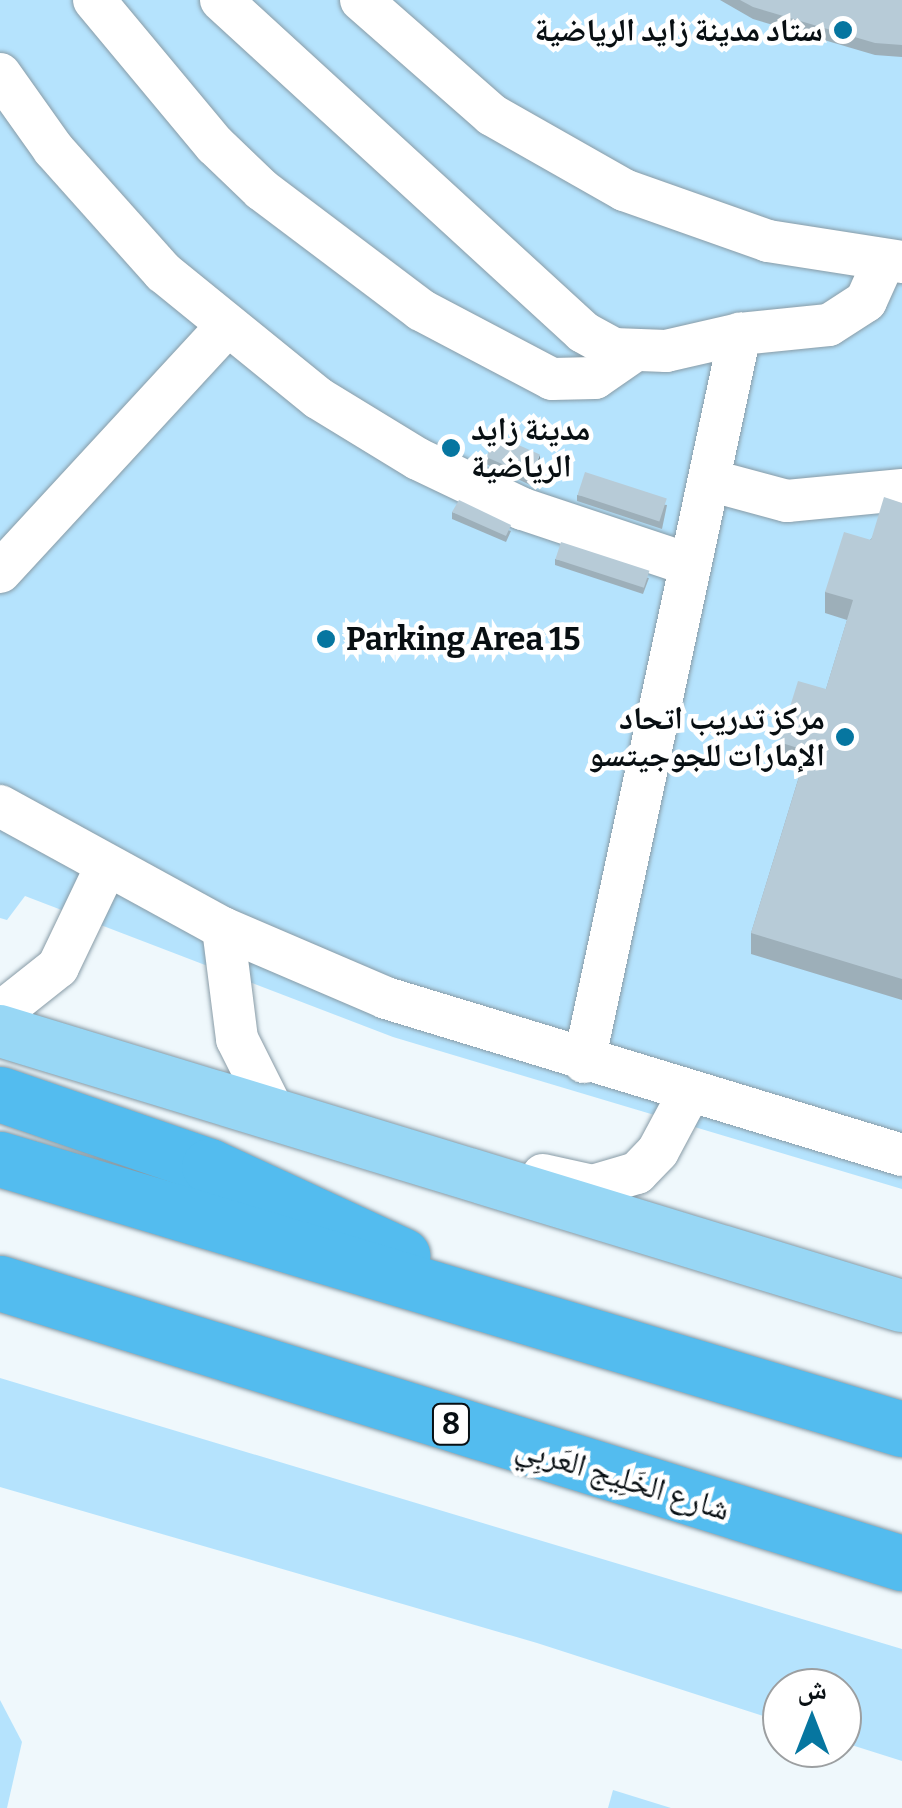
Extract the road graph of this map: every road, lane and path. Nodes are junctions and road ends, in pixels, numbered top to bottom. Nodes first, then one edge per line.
1 (94, 0) edge
2 (221, 0) edge
3 (361, 0) edge
4 (0, 74) edge
5 (893, 261) edge
6 (225, 328) junction
7 (740, 334) junction
8 (631, 353) junction
9 (709, 480) junction
10 (902, 490) edge
11 (690, 564) junction
12 (0, 572) edge
13 (0, 806) edge
14 (106, 866) junction
15 (223, 928) junction
16 (0, 1012) edge
17 (0, 1031) edge
18 (584, 1062) junction
19 (689, 1093) junction
20 (0, 1094) edge
21 (275, 1114) junction
22 (902, 1155) edge
23 (0, 1159) edge
24 (436, 1164) junction
25 (0, 1283) edge
26 (476, 1302) junction
27 (902, 1306) edge
28 (902, 1429) edge
29 (902, 1563) edge

1 - 8 lane
2 - 8 lane
3 - 5 lane
4 - 6 lane
5 - 7 lane
6 - 11 lane
6 - 12 lane
7 - 8 lane
7 - 9 lane
9 - 10 lane
9 - 11 lane
11 - 18 lane
13 - 14 lane
14 - 15 lane
14 - 16 lane
15 - 18 lane
15 - 21 lane
17 - 21 main road
18 - 19 lane
19 - 22 lane
19 - 24 lane
20 - 26 highway
21 - 24 main road
23 - 26 highway
24 - 27 main road
25 - 29 highway, شارع الخَلِيج العَربِي / 8
26 - 28 highway

